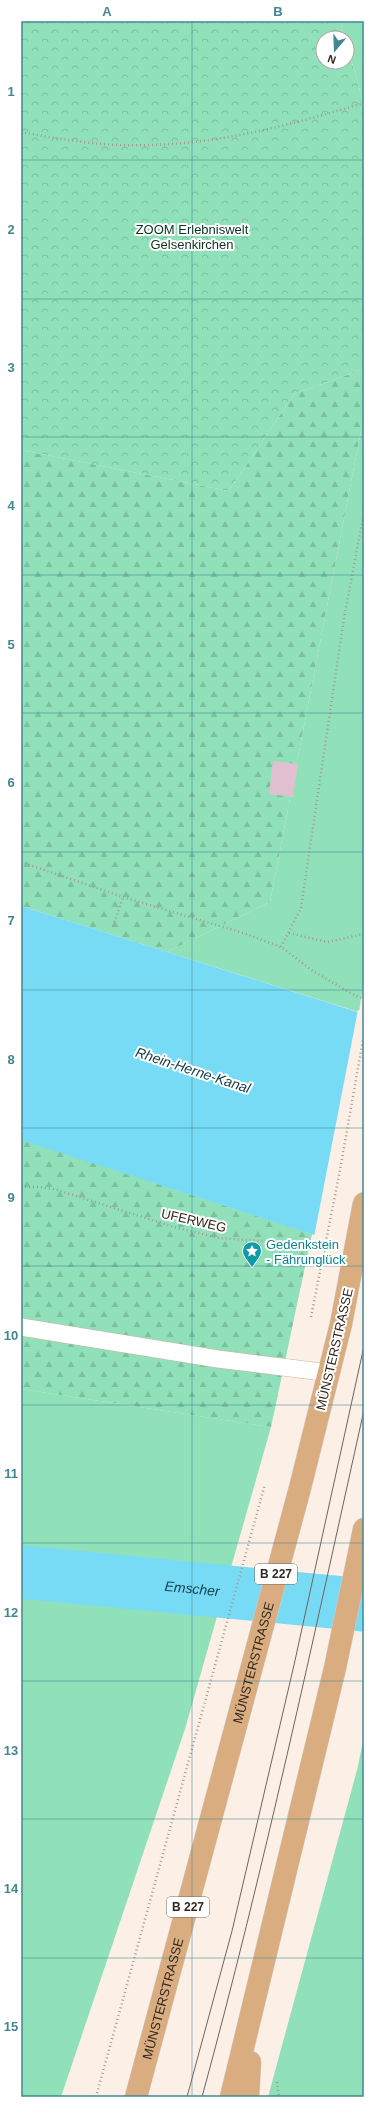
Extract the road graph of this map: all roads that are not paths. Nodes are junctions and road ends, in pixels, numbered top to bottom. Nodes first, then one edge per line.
1 (364, 1203) edge
2 (21, 1327) edge
3 (330, 1373) junction
4 (364, 1529) edge
5 (251, 2018) junction
6 (136, 2097) edge
7 (231, 2097) edge
8 (248, 2097) edge

1 - 3 main road, MÜNSTERSTRASSE / B 227, bridge
2 - 3 lane
3 - 6 main road, MÜNSTERSTRASSE / B 227
4 - 5 main road
5 - 7 main road
5 - 8 main road

